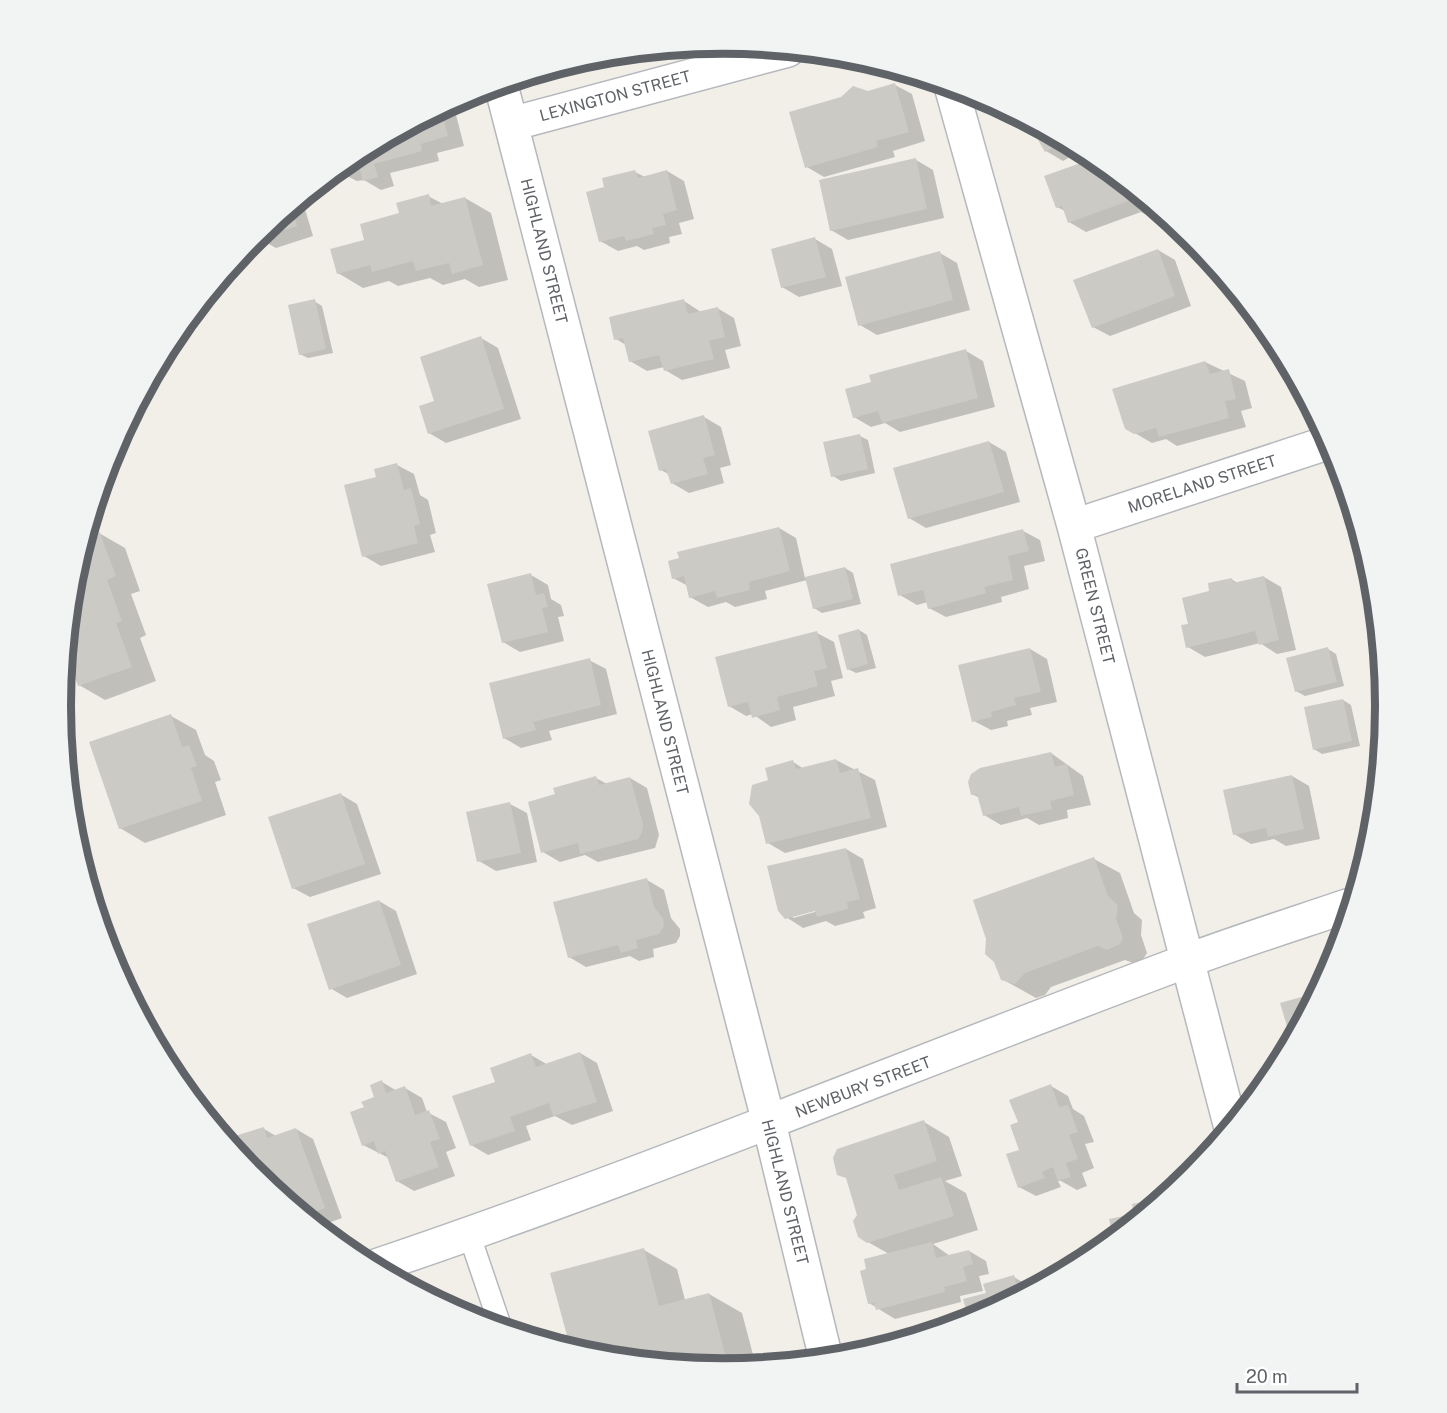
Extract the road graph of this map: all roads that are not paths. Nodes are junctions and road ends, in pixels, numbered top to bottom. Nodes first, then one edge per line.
1 (768, 55) edge
2 (503, 93) edge
3 (954, 97) edge
4 (511, 124) junction
5 (1321, 445) edge
6 (1074, 526) junction
7 (1344, 907) edge
8 (1186, 961) junction
9 (1229, 1119) edge
10 (769, 1123) junction
11 (470, 1234) junction
12 (384, 1263) edge
13 (498, 1318) edge
14 (824, 1351) edge

1 - 4 street, LEXINGTON STREET
2 - 4 street, HIGHLAND STREET
3 - 6 street, GREEN STREET
4 - 10 street, HIGHLAND STREET
5 - 6 street, MORELAND STREET
6 - 8 street, GREEN STREET
7 - 8 street, NEWBURY STREET
8 - 9 street, GREEN STREET
8 - 10 street, NEWBURY STREET
10 - 11 street, NEWBURY STREET
10 - 14 street, HIGHLAND STREET
11 - 12 street, NEWBURY STREET
11 - 13 lane

